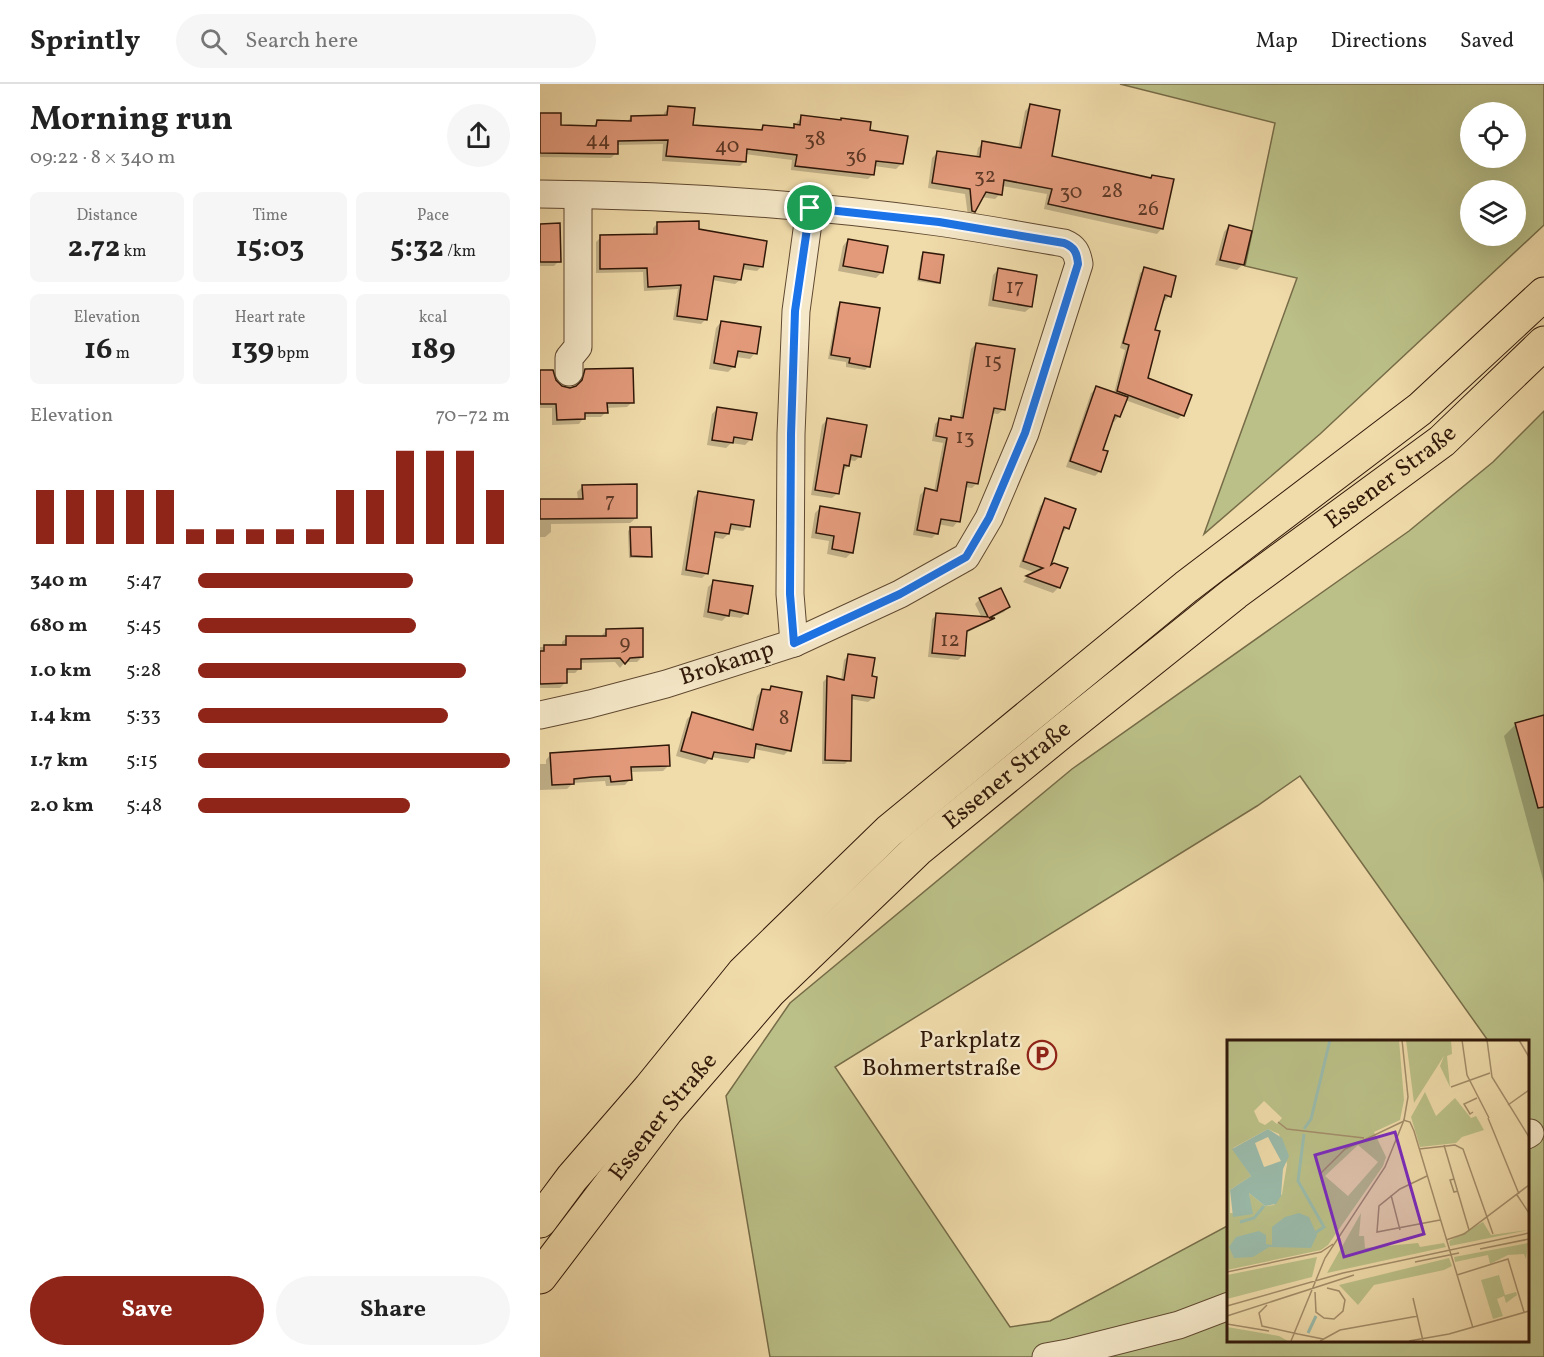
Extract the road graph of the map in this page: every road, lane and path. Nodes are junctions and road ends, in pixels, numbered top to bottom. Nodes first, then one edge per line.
1 (540, 194) edge
2 (578, 195) junction
3 (810, 208) junction
4 (1544, 294) edge
5 (1544, 343) edge
6 (569, 372) dead end
7 (794, 643) junction
8 (540, 715) edge
9 (540, 1221) edge
10 (540, 1277) edge
11 (1227, 1307) edge
12 (1046, 1357) edge

1 - 2 street, Brokamp
2 - 3 street, Brokamp
2 - 6 street
3 - 7 street
3 - 7 street, Brokamp
4 - 9 main road, Essener Straße
5 - 10 main road, Essener Straße
7 - 8 street, Brokamp
11 - 12 street

